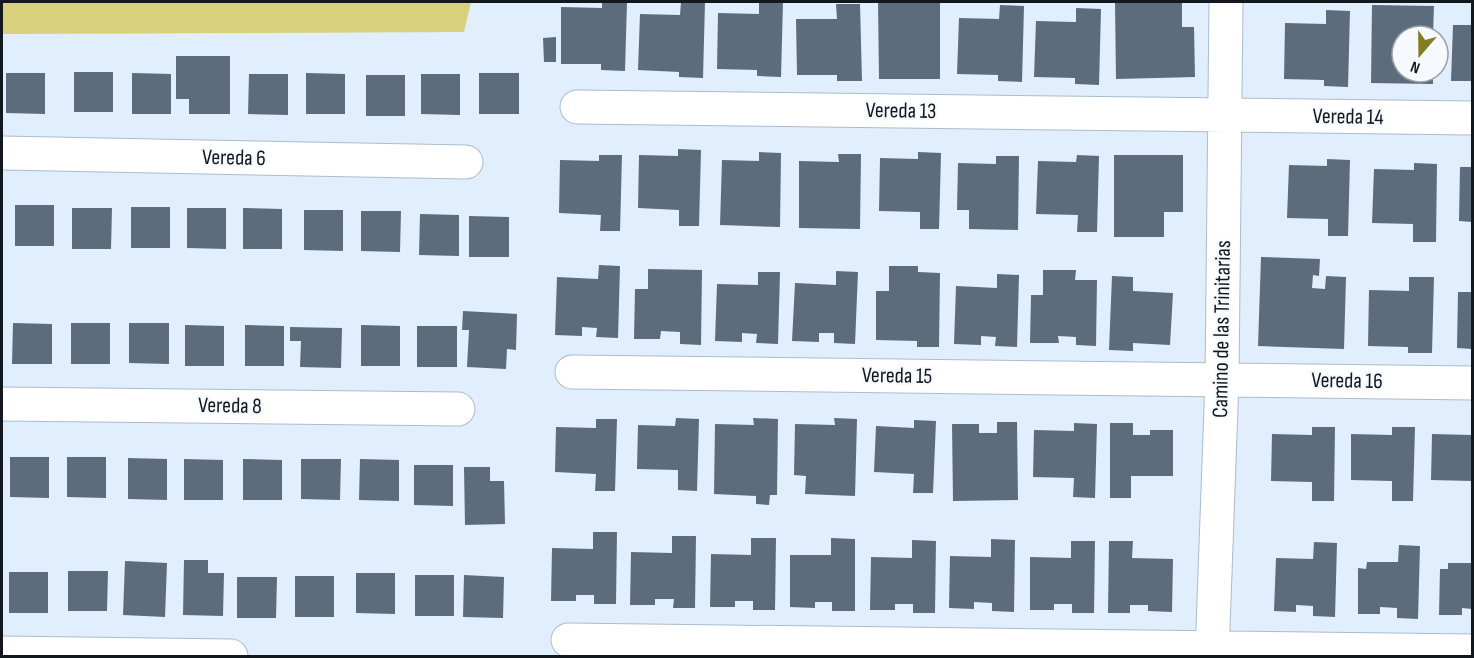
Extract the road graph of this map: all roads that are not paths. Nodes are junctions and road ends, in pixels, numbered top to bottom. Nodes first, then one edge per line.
1 (1226, 2) edge
2 (577, 107) dead end
3 (1224, 115) junction
4 (1473, 118) edge
5 (2, 153) edge
6 (466, 162) dead end
7 (572, 372) dead end
8 (1222, 380) junction
9 (1473, 383) edge
10 (2, 404) edge
11 (458, 409) dead end
12 (568, 640) dead end
13 (1473, 651) edge
14 (1212, 652) edge
15 (2, 653) edge
16 (231, 657) edge

1 - 3 street, Camino de las Trinitarias
2 - 3 street, Vereda 13
3 - 4 street, Vereda 14
3 - 8 street, Camino de las Trinitarias
5 - 6 street, Vereda 6
7 - 8 street, Vereda 15
8 - 9 street, Vereda 16
8 - 14 street, Camino de las Trinitarias
10 - 11 street, Vereda 8
12 - 14 street
13 - 14 street
15 - 16 street

